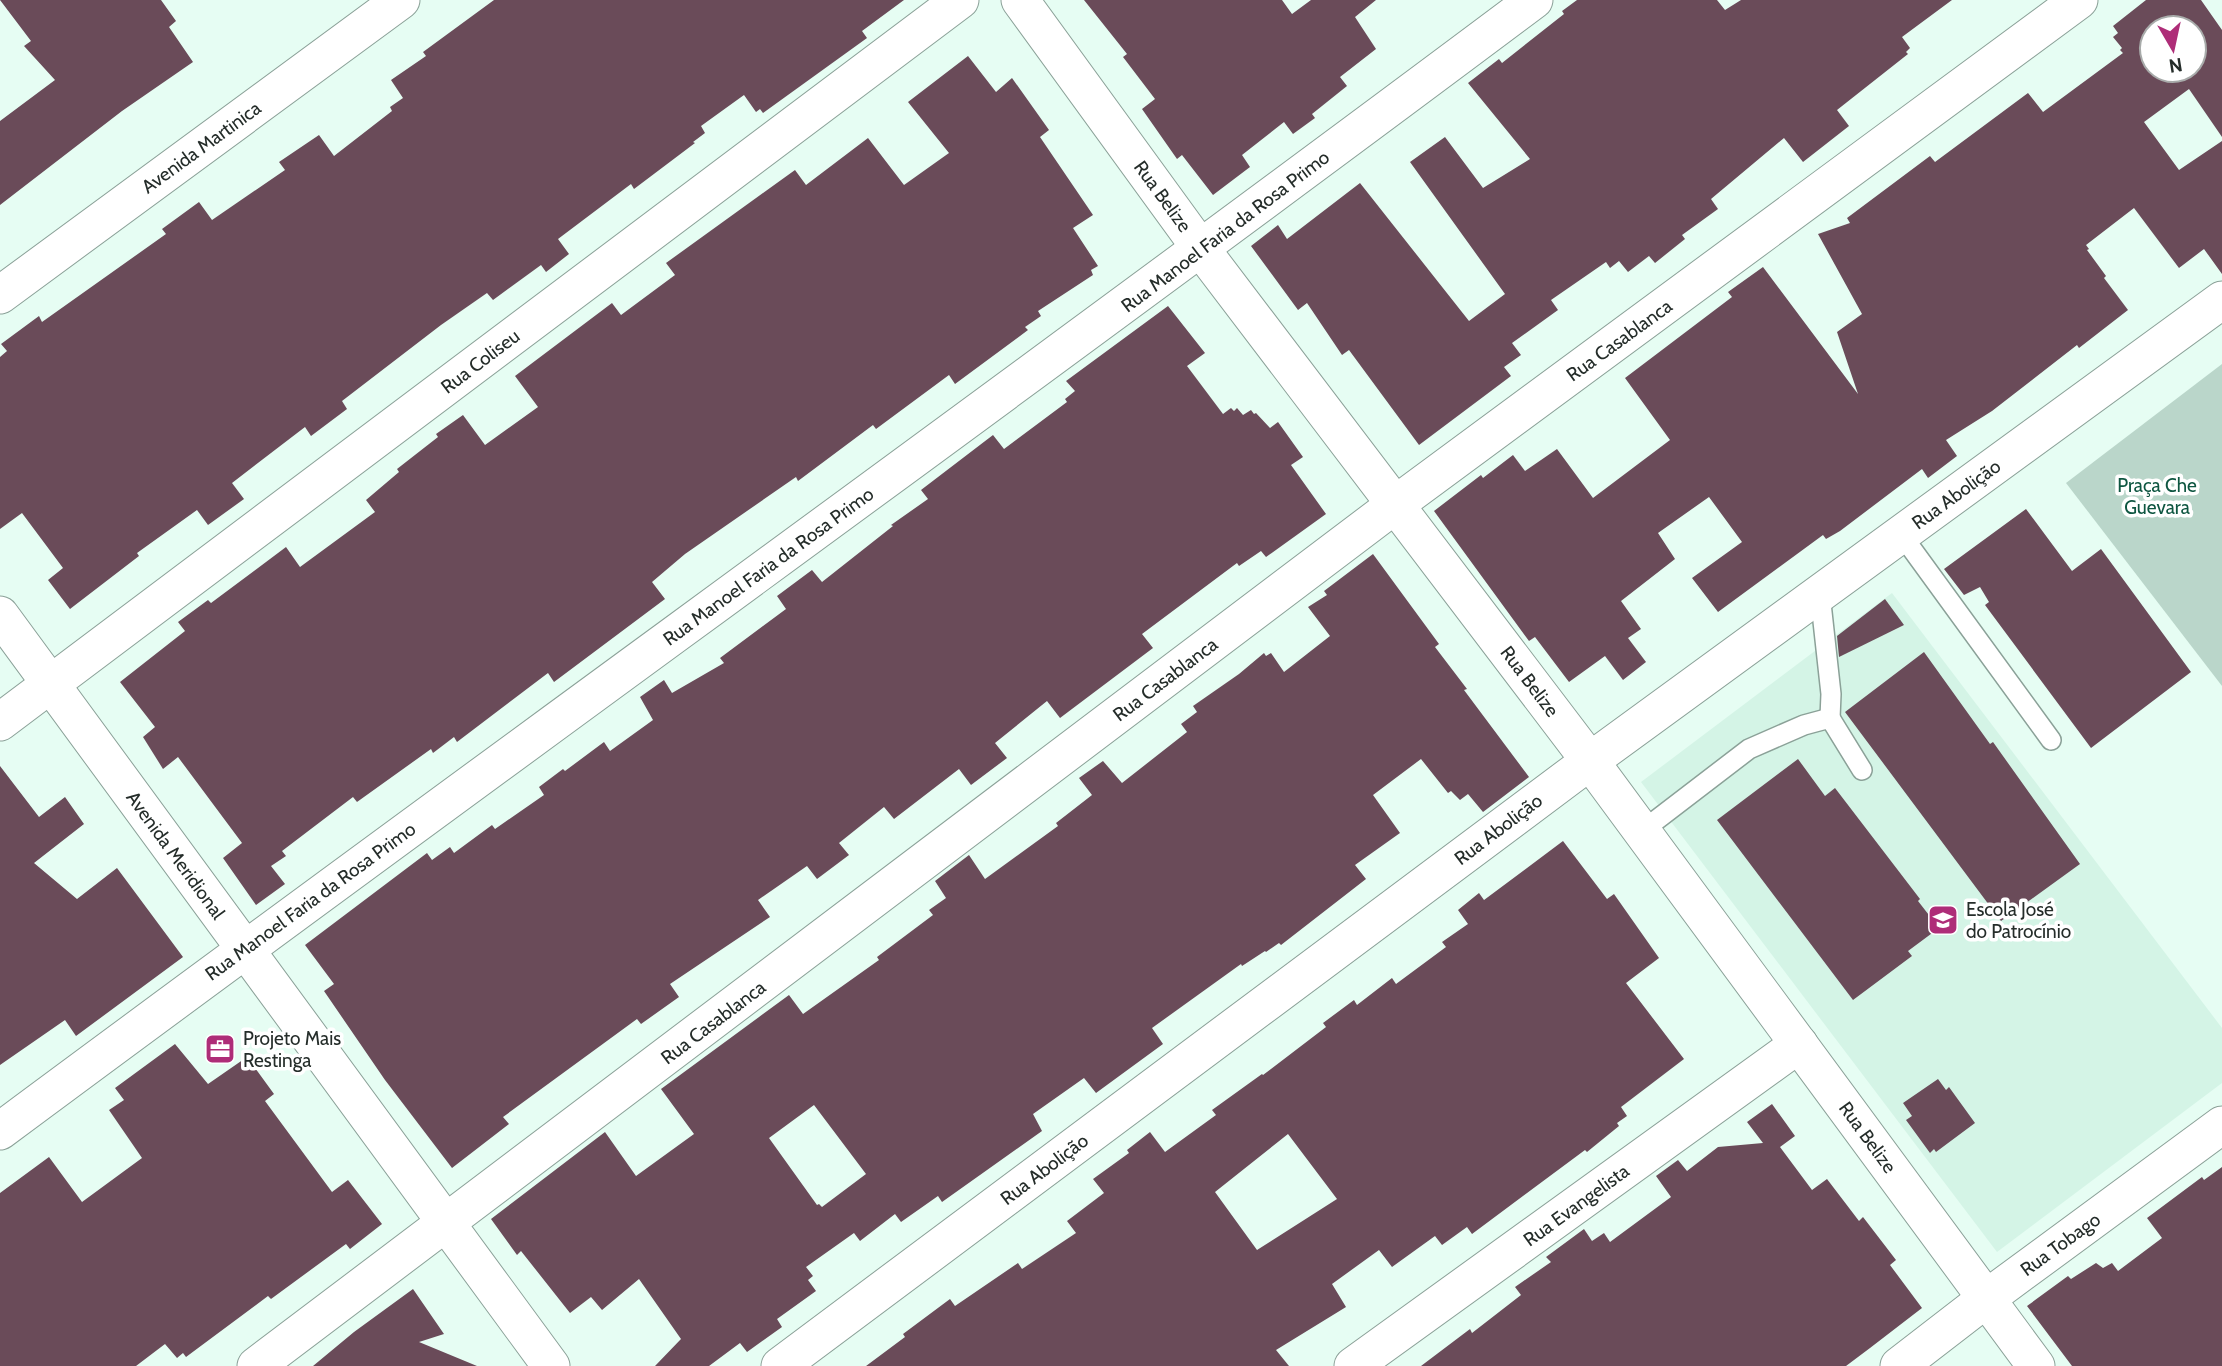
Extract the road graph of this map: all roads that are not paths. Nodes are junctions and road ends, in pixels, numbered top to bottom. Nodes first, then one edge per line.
1 (401, 0) edge
2 (960, 0) edge
3 (1020, 0) edge
4 (1534, 0) edge
5 (2079, 0) edge
6 (1201, 249) junction
7 (0, 295) edge
8 (2222, 300) edge
9 (1396, 504) junction
10 (1901, 534) junction
11 (1820, 594) junction
12 (0, 615) edge
13 (51, 685) junction
14 (1830, 719) junction
15 (0, 722) edge
16 (2051, 740) dead end
17 (1590, 761) junction
18 (1862, 770) dead end
19 (1642, 831) junction
20 (245, 949) junction
21 (1799, 1044) junction
22 (2222, 1125) edge
23 (0, 1130) edge
24 (447, 1224) junction
25 (1987, 1298) junction
26 (257, 1366) edge
27 (551, 1366) edge
28 (780, 1366) edge
29 (1353, 1366) edge
30 (1899, 1366) edge
31 (2036, 1366) edge

1 - 7 street, Avenida Martinica
2 - 13 street, Rua Coliseu
3 - 6 street, Rua Belize
4 - 6 street, Rua Manoel Faria da Rosa Primo
5 - 9 street, Rua Casablanca
6 - 9 street, Rua Belize
6 - 20 street, Rua Manoel Faria da Rosa Primo
8 - 10 street, Rua Abolição
9 - 17 street, Rua Belize
9 - 24 street, Rua Casablanca
10 - 11 street, Rua Abolição
10 - 16 lane
11 - 14 lane
11 - 17 street, Rua Abolição
12 - 13 street, Avenida Meridional
13 - 15 street, Rua Coliseu
13 - 20 street, Avenida Meridional
14 - 18 lane
14 - 19 lane
17 - 19 street, Rua Belize
17 - 28 street, Rua Abolição
19 - 21 street, Rua Belize
20 - 23 street, Rua Manoel Faria da Rosa Primo
20 - 24 street, Avenida Meridional
21 - 25 street, Rua Belize
21 - 29 street, Rua Evangelista
22 - 25 street, Rua Tobago
24 - 26 street, Rua Casablanca
24 - 27 street, Avenida Meridional
25 - 30 street, Rua Tobago
25 - 31 street, Rua Belize

